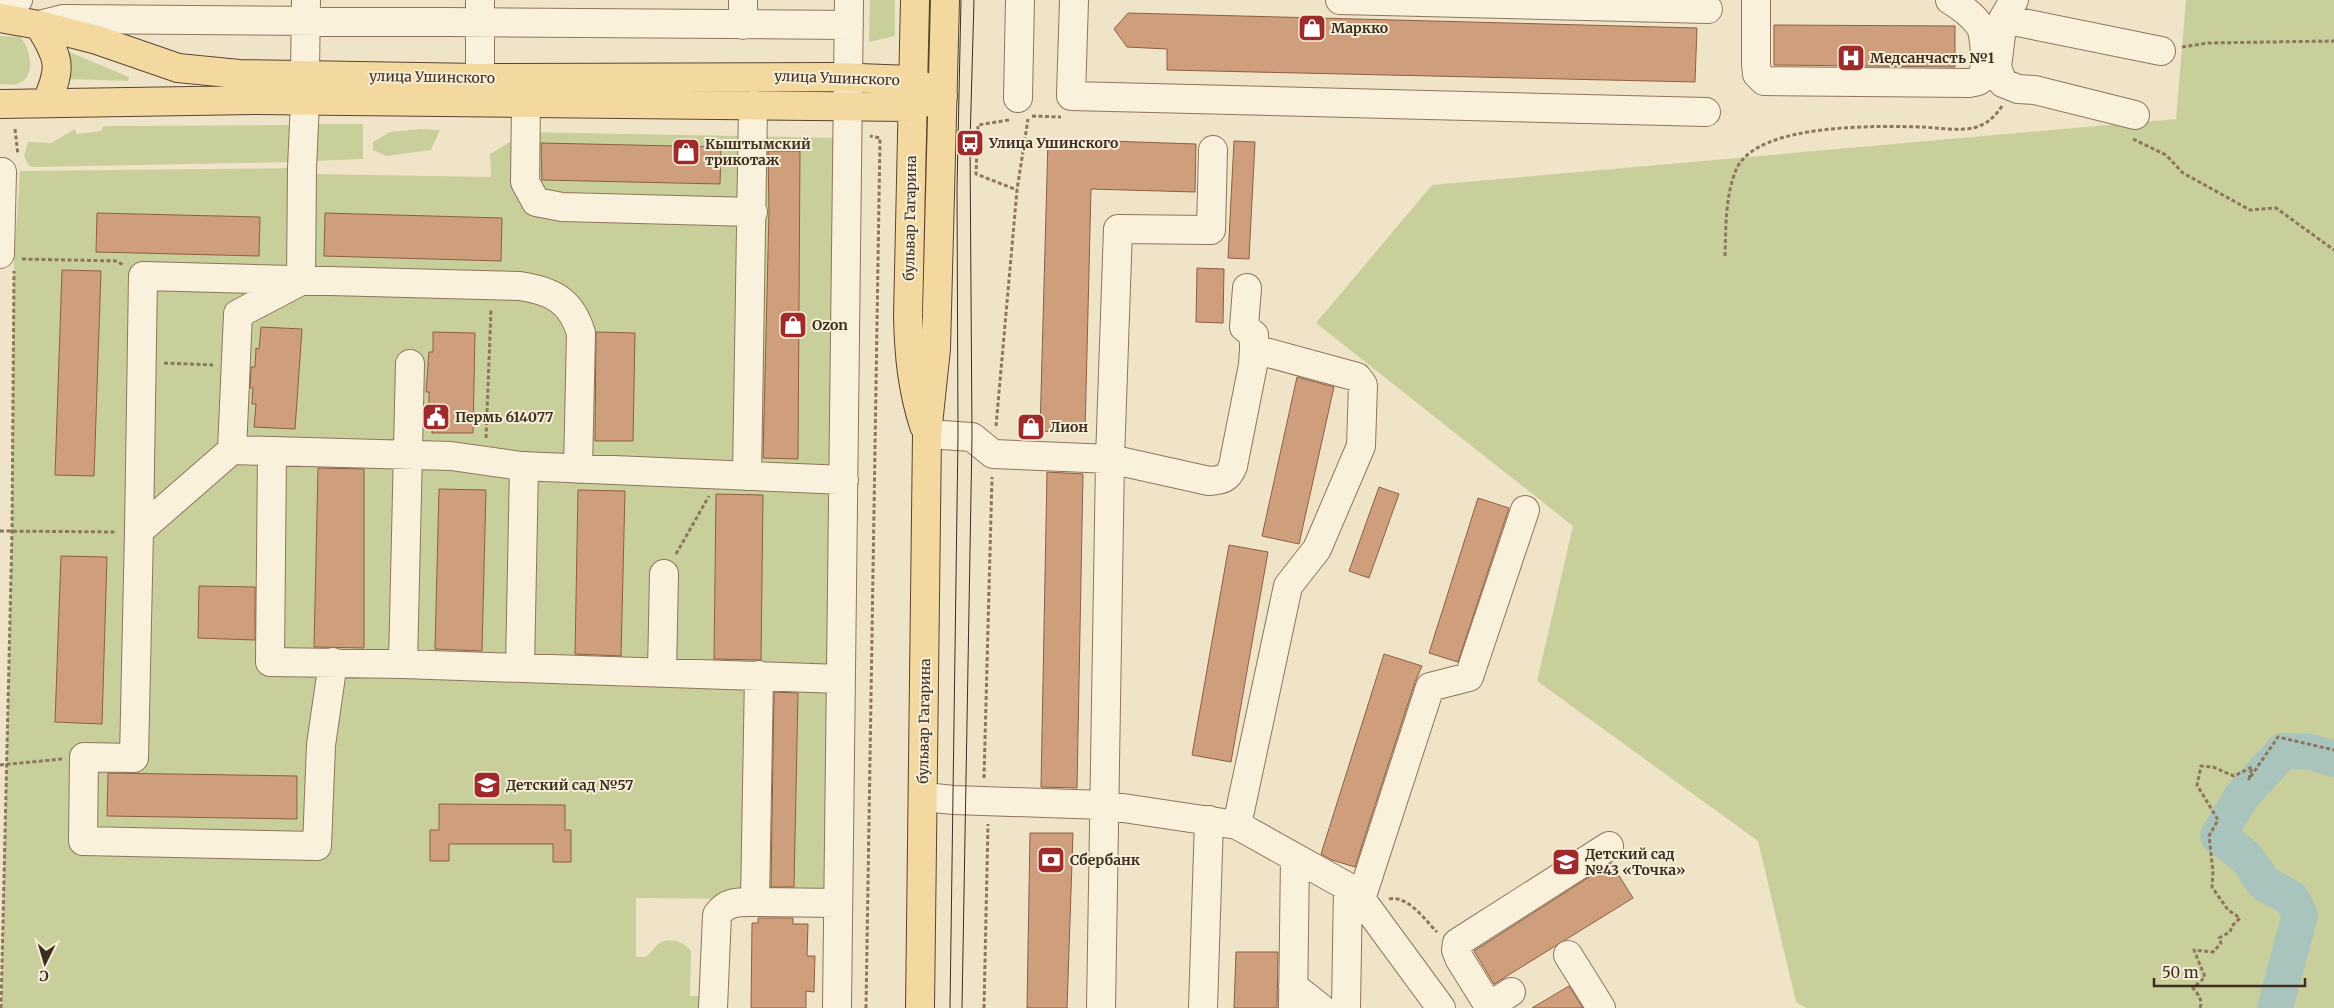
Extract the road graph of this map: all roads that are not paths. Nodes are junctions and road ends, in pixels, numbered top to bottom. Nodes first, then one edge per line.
1 (915, 0) edge
2 (945, 0) edge
3 (1020, 0) edge
4 (1074, 0) edge
5 (1340, 0) edge
6 (1756, 0) edge
7 (1950, 0) edge
8 (1708, 9) dead end
9 (2008, 10) edge
10 (295, 11) edge
11 (443, 11) edge
12 (480, 11) edge
13 (6, 12) edge
14 (743, 12) edge
15 (849, 12) edge
16 (39, 25) junction
17 (2161, 50) road end
18 (305, 74) junction
19 (848, 77) junction
20 (911, 80) junction
21 (480, 91) junction
22 (943, 96) junction
23 (304, 101) junction
24 (46, 102) junction
25 (0, 104) edge
26 (526, 104) junction
27 (753, 106) junction
28 (847, 106) junction
29 (911, 107) junction
30 (1017, 112) road end
31 (1706, 112) dead end
32 (2133, 127) road end
33 (1212, 150) dead end
34 (11, 167) road end
35 (753, 212) junction
36 (10, 260) edge
37 (301, 281) junction
38 (1247, 288) dead end
39 (1254, 350) junction
40 (410, 364) dead end
41 (927, 434) junction
42 (232, 450) junction
43 (272, 451) junction
44 (408, 455) junction
45 (1110, 459) junction
46 (524, 466) junction
47 (578, 469) junction
48 (734, 475) junction
49 (844, 480) junction
50 (1525, 510) dead end
51 (139, 531) junction
52 (664, 574) road end
53 (333, 662) junction
54 (403, 664) junction
55 (520, 668) junction
56 (662, 672) junction
57 (758, 674) junction
58 (841, 679) junction
59 (924, 797) junction
60 (1103, 804) junction
61 (1209, 820) junction
62 (1237, 825) junction
63 (1609, 846) dead end
64 (1295, 858) junction
65 (1354, 893) junction
66 (755, 902) junction
67 (838, 903) junction
68 (1568, 955) dead end
69 (1293, 997) edge
70 (1496, 1002) edge
71 (713, 1008) edge
72 (837, 1008) edge
73 (920, 1008) edge
74 (1101, 1008) edge
75 (1203, 1008) edge
76 (1321, 1008) edge
77 (1346, 1008) edge
78 (1441, 1008) edge
79 (1601, 1008) edge

1 - 20 main road, бульвар Гагарина
2 - 22 main road, бульвар Гагарина
3 - 30 street
4 - 31 street
5 - 8 street
6 - 7 street
9 - 17 street
9 - 32 street
10 - 11 street
10 - 16 street
10 - 18 street
11 - 12 street
12 - 14 street
12 - 21 street
13 - 16 main road, улица Ушинского
14 - 15 street
15 - 19 street
16 - 18 main road, улица Ушинского
16 - 24 main road
18 - 21 main road, улица Ушинского
18 - 23 main road
19 - 20 main road, улица Ушинского
19 - 21 main road, улица Ушинского
19 - 28 street
20 - 22 main road, улица Ушинского
20 - 29 main road, бульвар Гагарина
21 - 23 main road, улица Ушинского
21 - 26 main road, улица Ушинского
22 - 29 main road, улица Ушинского
22 - 41 main road, бульвар Гагарина
23 - 24 main road, улица Ушинского
23 - 37 street
24 - 25 main road, улица Ушинского
26 - 27 main road, улица Ушинского
26 - 35 street
27 - 28 main road, улица Ушинского
27 - 35 street
28 - 29 main road, улица Ушинского
28 - 49 street
29 - 41 main road, бульвар Гагарина
33 - 45 street
34 - 36 street
35 - 48 street
37 - 42 street
37 - 47 street
37 - 51 street
38 - 39 street
39 - 45 street
39 - 62 street
40 - 44 street
41 - 45 street
41 - 59 main road, бульвар Гагарина
42 - 43 street
42 - 51 street
43 - 44 street
43 - 53 street
44 - 46 street
44 - 54 street
45 - 60 street
46 - 47 street
46 - 55 street
47 - 48 street
48 - 49 street
49 - 58 street
50 - 65 street
51 - 53 street
52 - 56 street
53 - 54 street
54 - 55 street
55 - 56 street
56 - 57 street
57 - 58 street
57 - 66 street
58 - 67 street
59 - 60 street
59 - 73 main road, бульвар Гагарина
60 - 61 street
60 - 74 street
61 - 62 street
61 - 75 street
62 - 64 street
63 - 70 street
64 - 65 street
64 - 69 street
65 - 77 street
65 - 78 street
66 - 67 street
66 - 71 street
67 - 72 street
68 - 79 street
69 - 76 street

